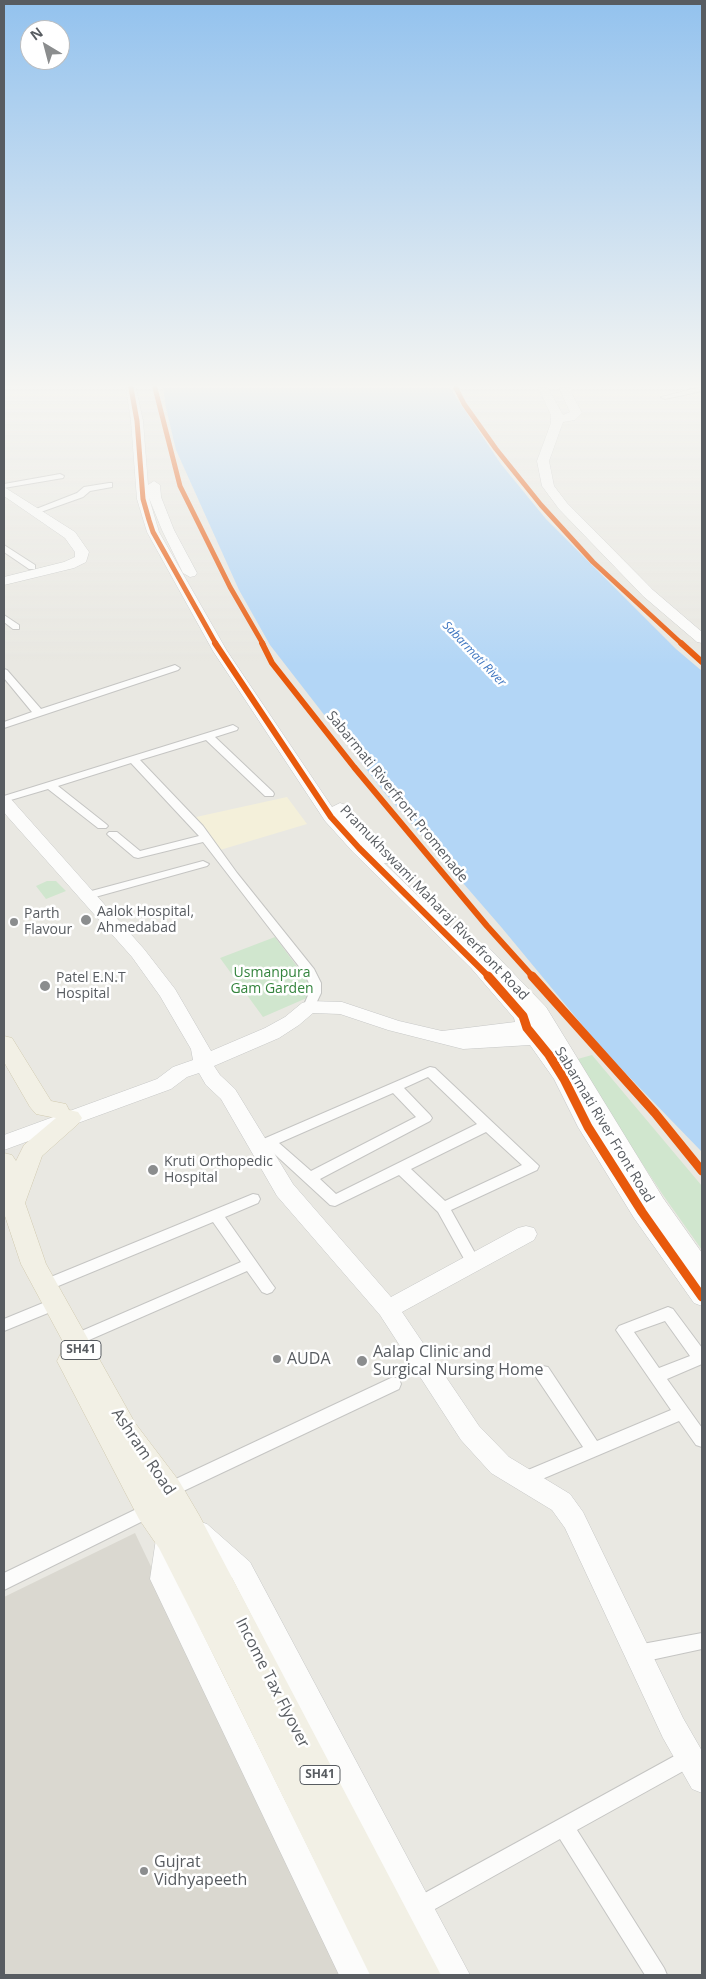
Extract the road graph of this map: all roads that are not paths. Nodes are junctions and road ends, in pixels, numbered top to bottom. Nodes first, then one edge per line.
1 (36, 480) edge
2 (142, 480) edge
3 (154, 480) edge
4 (547, 480) edge
5 (555, 480) edge
6 (108, 485) dead end
7 (4, 486) edge
8 (7, 496) edge
9 (35, 511) junction
10 (4, 548) edge
11 (32, 567) dead end
12 (4, 581) edge
13 (4, 618) edge
14 (16, 627) dead end
15 (702, 629) edge
16 (702, 639) edge
17 (230, 656) junction
18 (175, 668) dead end
19 (4, 673) edge
20 (39, 714) junction
21 (4, 725) edge
22 (233, 728) dead end
23 (208, 736) junction
24 (133, 759) junction
25 (50, 785) junction
26 (269, 794) dead end
27 (4, 800) edge
28 (102, 826) dead end
29 (113, 834) dead end
30 (206, 838) junction
31 (203, 864) dead end
32 (88, 895) junction
33 (309, 1007) junction
34 (541, 1031) junction
35 (4, 1043) edge
36 (203, 1064) junction
37 (180, 1072) joint
38 (395, 1087) junction
39 (64, 1114) junction
40 (487, 1125) junction
41 (4, 1130) edge
42 (4, 1143) edge
43 (265, 1144) junction
44 (4, 1161) edge
45 (401, 1168) junction
46 (310, 1178) junction
47 (253, 1199) dead end
48 (443, 1208) junction
49 (8, 1211) edge
50 (216, 1215) junction
51 (526, 1234) dead end
52 (474, 1262) junction
53 (250, 1264) junction
54 (702, 1270) edge
55 (267, 1288) dead end
56 (44, 1297) junction
57 (702, 1297) edge
58 (388, 1309) junction
59 (4, 1325) edge
60 (75, 1340) junction
61 (542, 1372) dead end
62 (657, 1376) junction
63 (393, 1384) dead end
64 (682, 1413) junction
65 (702, 1440) edge
66 (594, 1450) junction
67 (522, 1480) junction
68 (169, 1490) junction
69 (149, 1510) junction
70 (179, 1532) junction
71 (204, 1580) junction
72 (4, 1582) edge
73 (702, 1641) edge
74 (637, 1654) junction
75 (689, 1757) junction
76 (702, 1778) edge
77 (564, 1827) junction
78 (419, 1907) junction
79 (354, 1975) edge
80 (389, 1975) edge
81 (423, 1975) edge
82 (454, 1975) edge
83 (657, 1975) edge

1 - 7 street
2 - 17 street
3 - 17 street, Pramukhswami Maharaj Riverfront Road
4 - 16 street
5 - 15 main road
6 - 9 street
8 - 9 street
9 - 12 street
10 - 11 street
13 - 14 street
17 - 34 street, Pramukhswami Maharaj Riverfront Road
18 - 20 street
19 - 20 street
20 - 21 street
22 - 23 street
23 - 24 street
23 - 26 street
24 - 25 street
24 - 30 street
25 - 27 street
25 - 28 street
27 - 32 street
29 - 30 street
30 - 33 street
31 - 32 street
32 - 36 street
33 - 34 street, Sabarmati River Front Road
33 - 36 street
34 - 54 street, Pramukhswami Maharaj Riverfront Road
34 - 57 street, Sabarmati River Front Road
35 - 39 main road
36 - 37 main road
36 - 43 main road
37 - 39 street
38 - 40 street
38 - 43 street
38 - 46 street
39 - 41 street
39 - 42 street
39 - 49 main road
40 - 45 street
40 - 48 street
43 - 46 street
43 - 58 street
44 - 49 main road, Ashram Road
45 - 46 street
45 - 48 street
47 - 50 street
48 - 52 street
49 - 56 main road, Ashram Road
50 - 53 street
50 - 56 street
51 - 52 street
52 - 58 street
53 - 55 street
53 - 60 street
56 - 59 street
56 - 60 main road, Ashram Road / SH41
56 - 69 main road, Ashram Road
58 - 67 street
60 - 68 main road, Ashram Road / SH41
61 - 66 street
62 - 62 street
62 - 64 street
63 - 68 street
64 - 65 street
64 - 66 street
66 - 67 street
67 - 74 street
68 - 70 main road, Ashram Road / SH41
69 - 70 main road, Ashram Road
69 - 72 street
70 - 71 main road, Income Tax Flyover
70 - 78 street
70 - 79 street
71 - 80 main road, Income Tax Flyover
71 - 81 main road, Income Tax Flyover / SH41
73 - 74 street
74 - 75 street
75 - 76 street
75 - 77 street
77 - 78 street
77 - 83 street
78 - 82 street

